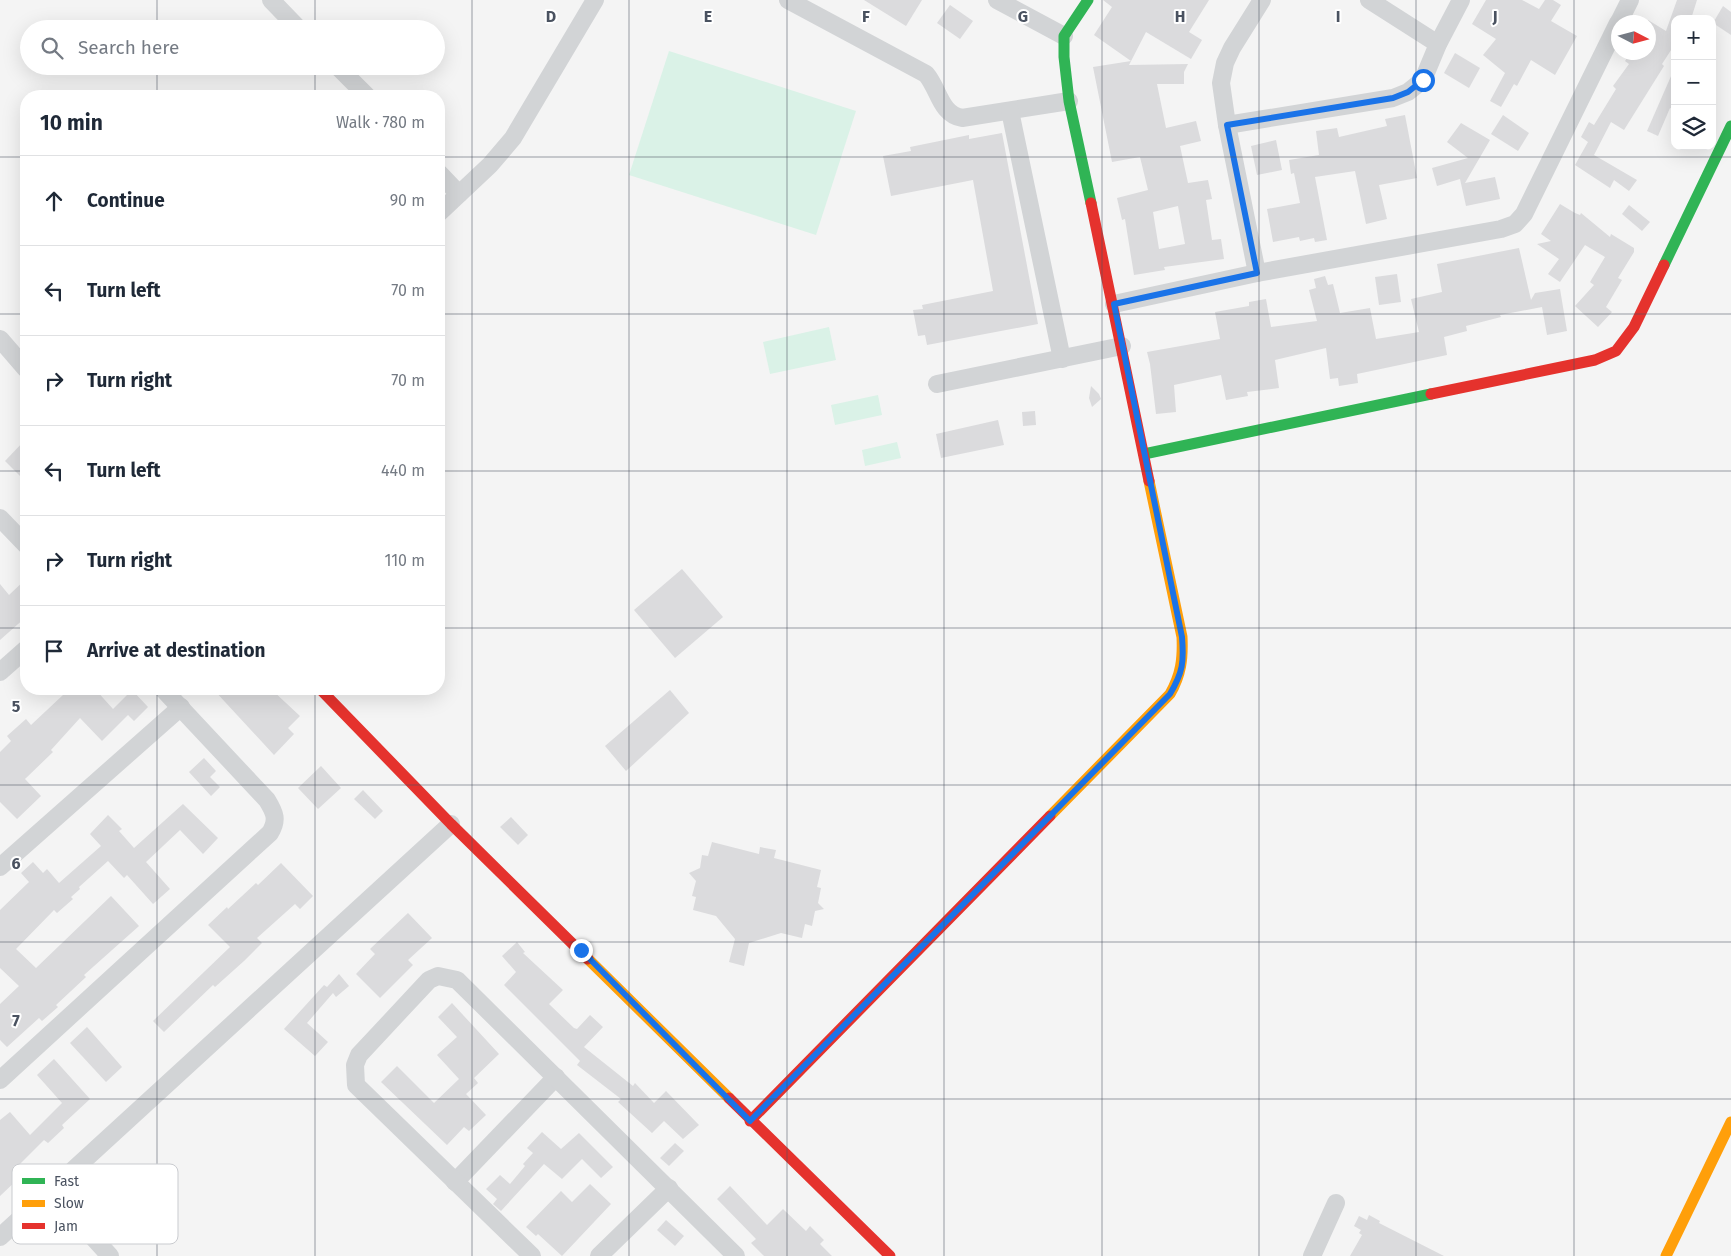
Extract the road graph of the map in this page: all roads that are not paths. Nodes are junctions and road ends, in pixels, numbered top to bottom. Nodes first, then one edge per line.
1 (272, 0) edge
2 (595, 0) edge
3 (788, 0) edge
4 (997, 0) edge
5 (1088, 0) edge
6 (1262, 0) edge
7 (1369, 0) edge
8 (1461, 0) edge
9 (1630, 0) edge
10 (1623, 15) edge
11 (291, 20) edge
12 (1064, 36) junction
13 (1611, 39) edge
14 (1438, 44) junction
15 (346, 75) edge
16 (361, 90) edge
17 (1070, 101) junction
18 (1010, 111) junction
19 (1227, 125) junction
20 (1731, 126) edge
21 (445, 179) edge
22 (459, 194) junction
23 (445, 207) edge
24 (1257, 273) junction
25 (1114, 304) junction
26 (0, 339) edge
27 (1122, 346) junction
28 (1062, 359) junction
29 (20, 362) edge
30 (937, 384) dead end
31 (1144, 454) junction
32 (0, 518) edge
33 (20, 539) edge
34 (20, 654) edge
35 (0, 672) edge
36 (169, 695) edge
37 (326, 695) edge
38 (181, 707) junction
39 (451, 824) junction
40 (0, 868) edge
41 (556, 1077) junction
42 (0, 1080) edge
43 (750, 1121) junction
44 (1731, 1122) edge
45 (81, 1164) edge
46 (456, 1182) junction
47 (669, 1188) junction
48 (1336, 1203) dead end
49 (12, 1226) edge
50 (0, 1237) edge
51 (99, 1244) edge
52 (110, 1256) edge
53 (532, 1256) edge
54 (599, 1256) edge
55 (736, 1256) edge
56 (890, 1256) edge
57 (1312, 1256) edge
58 (1666, 1256) edge

1 - 11 street
2 - 22 street
3 - 18 street
4 - 12 street
5 - 12 street
6 - 19 street
7 - 14 street
8 - 14 street
9 - 10 street
12 - 17 street
13 - 24 street
14 - 19 street
15 - 16 street
17 - 18 street
17 - 25 street
18 - 28 street
19 - 24 street
20 - 31 street
21 - 22 street
22 - 23 street
24 - 25 street
25 - 27 street
26 - 29 street
27 - 28 street
27 - 31 street
28 - 30 street
31 - 43 street
32 - 33 street
34 - 35 street
36 - 38 street
37 - 39 street
38 - 40 street
38 - 42 street
39 - 43 street
39 - 45 street
41 - 46 street
41 - 46 street
41 - 47 street
43 - 56 street
44 - 58 street
46 - 53 street
47 - 54 street
47 - 55 street
48 - 57 street
49 - 50 street
51 - 52 street

